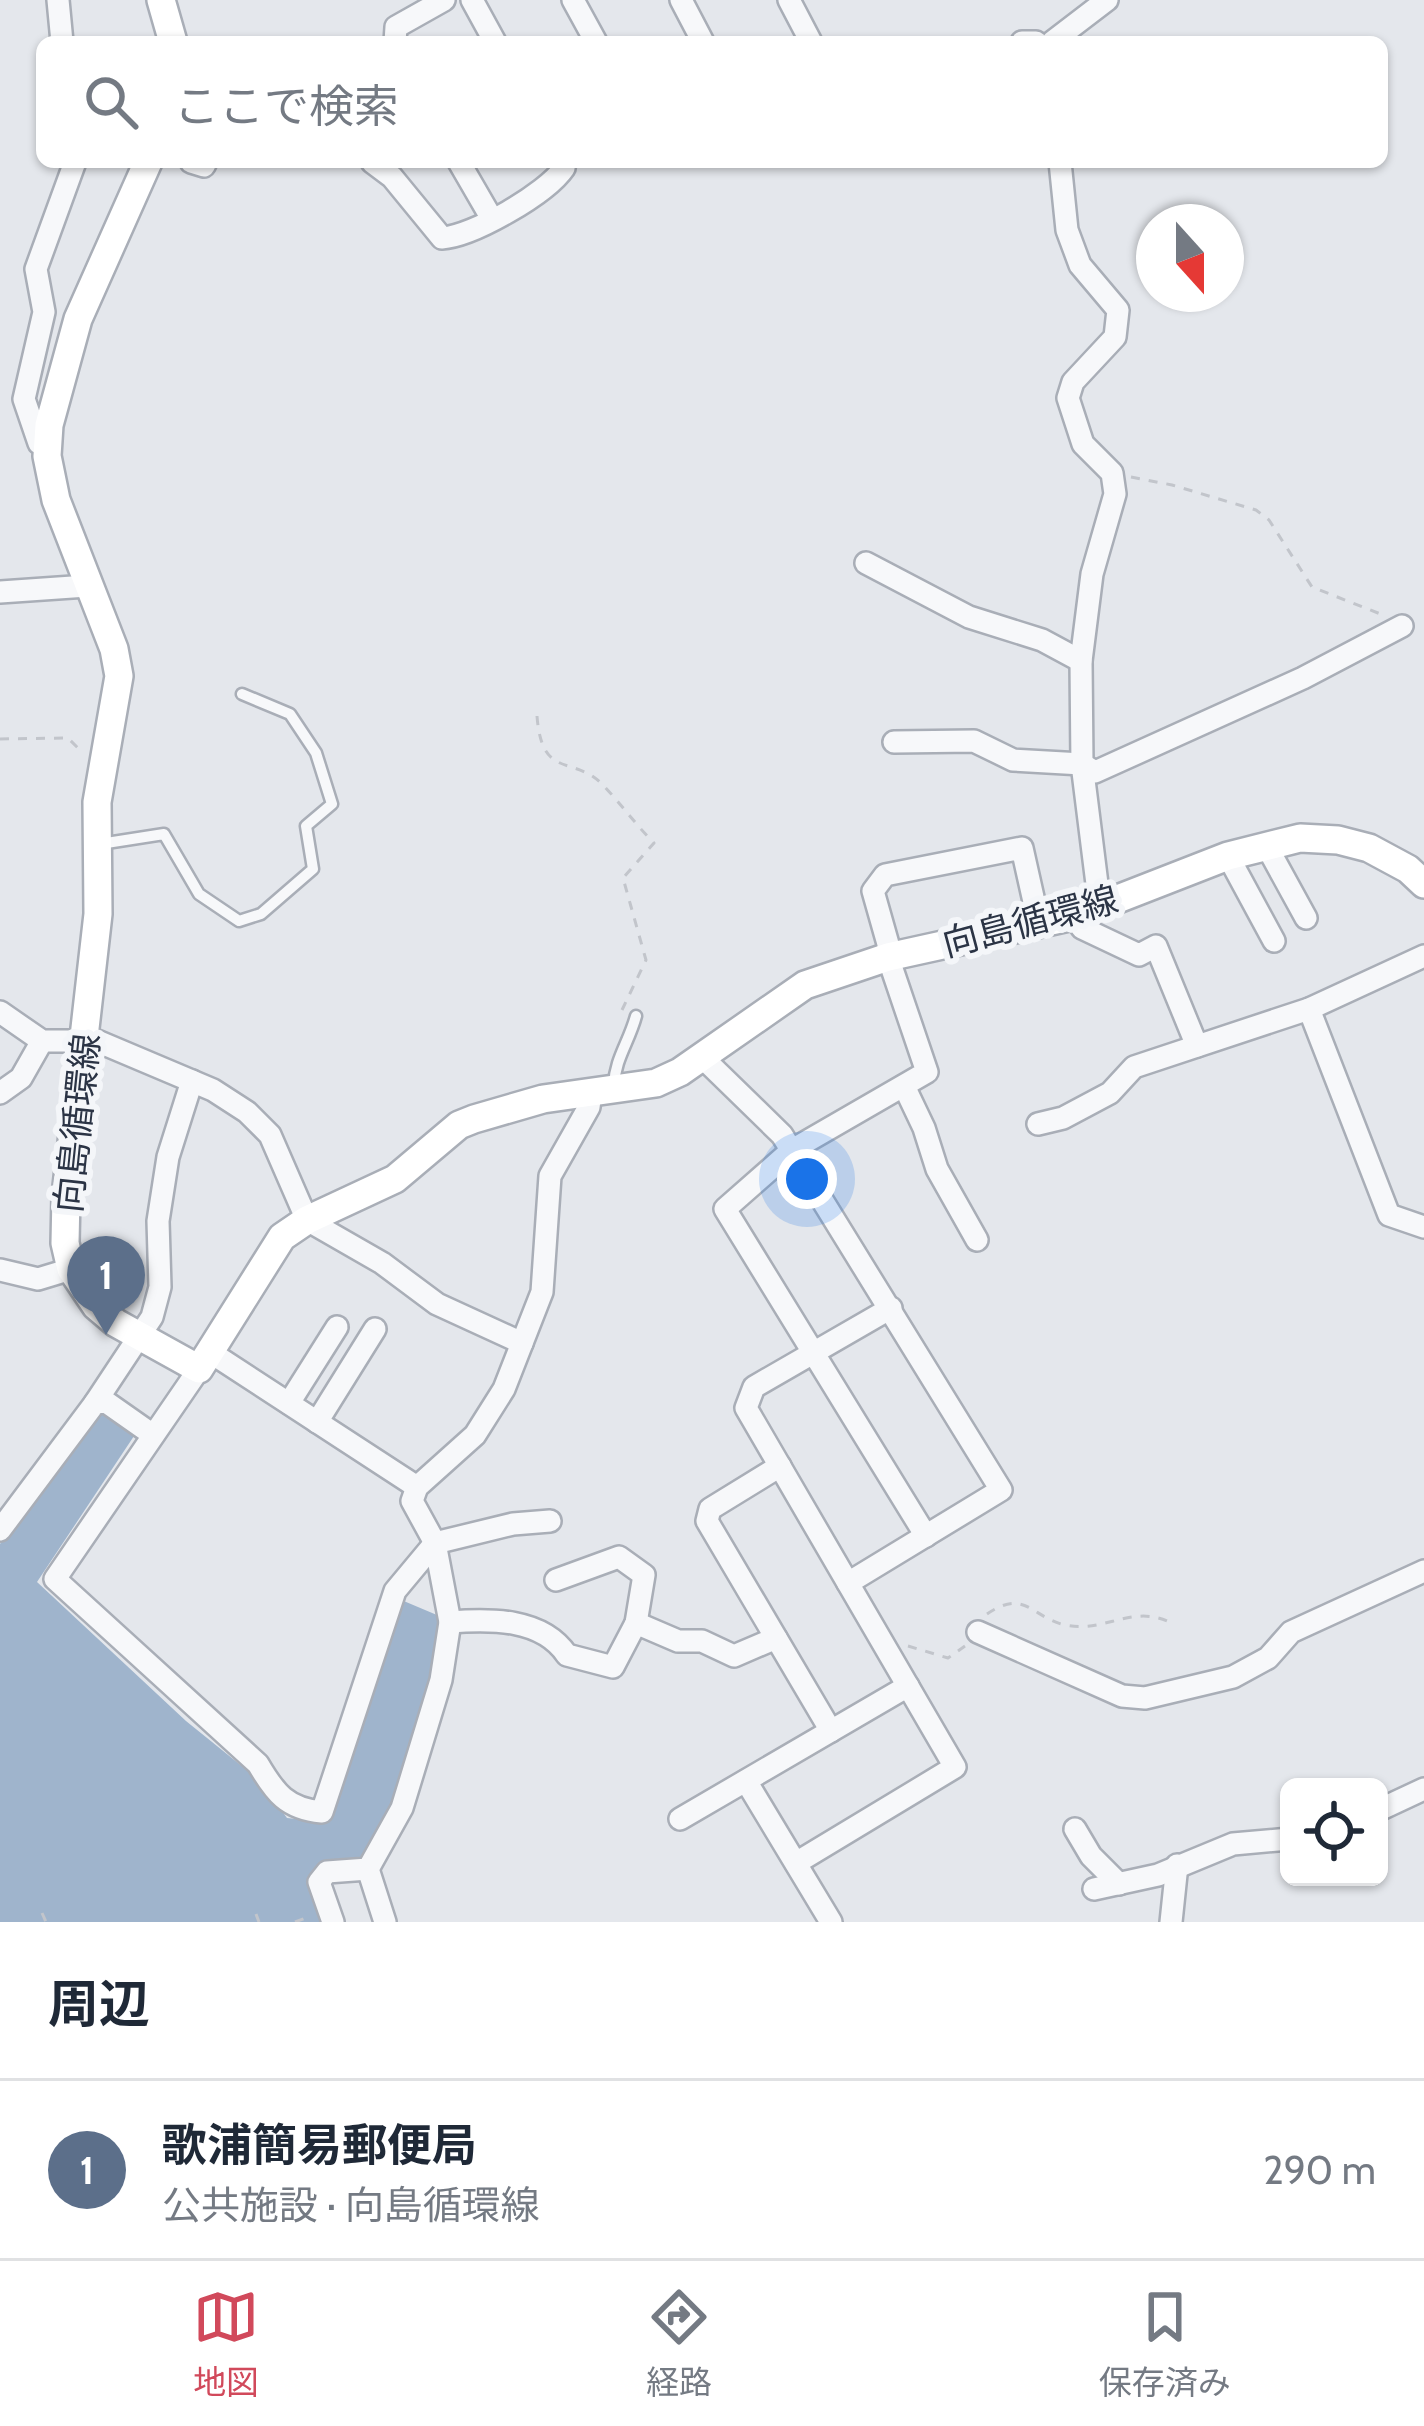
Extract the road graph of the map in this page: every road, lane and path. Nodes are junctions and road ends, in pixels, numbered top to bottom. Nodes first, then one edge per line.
1 (58, 0) edge
2 (160, 0) edge
3 (444, 0) edge
4 (472, 0) edge
5 (573, 0) edge
6 (681, 0) edge
7 (789, 0) edge
8 (1108, 0) edge
9 (61, 36) edge
10 (171, 36) edge
11 (396, 36) edge
12 (492, 36) edge
13 (593, 36) edge
14 (701, 36) edge
15 (809, 36) edge
16 (1060, 36) edge
17 (73, 168) edge
18 (145, 168) edge
19 (380, 168) edge
20 (462, 168) edge
21 (563, 168) edge
22 (1061, 168) edge
23 (492, 219) junction
24 (48, 444) junction
25 (1112, 473) junction
26 (866, 563) dead end
27 (87, 586) junction
28 (0, 592) edge
29 (1402, 626) joint
30 (1081, 661) junction
31 (242, 694) dead end
32 (537, 716) dead end
33 (0, 739) edge
34 (895, 742) dead end
35 (87, 757) dead end
36 (1082, 764) junction
37 (97, 844) junction
38 (1266, 845) junction
39 (1228, 856) junction
40 (1424, 884) edge
41 (1087, 912) junction
42 (1306, 918) dead end
43 (1039, 924) junction
44 (1274, 941) dead end
45 (887, 956) junction
46 (1424, 956) edge
47 (1309, 1009) junction
48 (0, 1012) edge
49 (636, 1016) dead end
50 (618, 1025) dead end
51 (42, 1041) junction
52 (86, 1042) junction
53 (1197, 1046) junction
54 (702, 1057) junction
55 (192, 1081) junction
56 (904, 1085) junction
57 (603, 1092) junction
58 (0, 1093) edge
59 (1038, 1124) dead end
60 (792, 1150) junction
61 (307, 1220) junction
62 (1424, 1227) edge
63 (977, 1240) dead end
64 (71, 1269) junction
65 (0, 1270) edge
66 (891, 1308) junction
67 (337, 1327) dead end
68 (376, 1329) dead end
69 (140, 1337) junction
70 (522, 1343) junction
71 (815, 1352) junction
72 (204, 1361) junction
73 (95, 1403) junction
74 (289, 1403) junction
75 (317, 1422) junction
76 (152, 1435) junction
77 (780, 1466) junction
78 (416, 1487) junction
79 (550, 1521) dead end
80 (0, 1530) edge
81 (926, 1536) junction
82 (435, 1543) junction
83 (1424, 1571) edge
84 (556, 1580) dead end
85 (848, 1583) junction
86 (450, 1622) junction
87 (636, 1622) junction
88 (1175, 1624) dead end
89 (978, 1632) junction
90 (776, 1638) junction
91 (883, 1643) junction
92 (908, 1686) junction
93 (831, 1731) junction
94 (746, 1781) junction
95 (1424, 1789) edge
96 (1388, 1806) edge
97 (680, 1819) dead end
98 (1075, 1829) dead end
99 (1280, 1840) edge
100 (796, 1863) junction
101 (1177, 1864) junction
102 (368, 1869) junction
103 (1119, 1884) junction
104 (1094, 1889) dead end
105 (42, 1913) dead end
106 (256, 1914) dead end
107 (46, 1922) edge
108 (259, 1922) edge
109 (333, 1922) edge
110 (385, 1922) edge
111 (831, 1922) edge
112 (1171, 1922) edge

1 - 9 street
2 - 10 main road
3 - 11 street
4 - 12 street
5 - 13 street
6 - 14 street
7 - 15 street
8 - 16 street
17 - 24 street
18 - 24 main road, 向島循環線
19 - 23 street
20 - 23 street
21 - 23 street
22 - 25 street
24 - 27 main road, 向島循環線
25 - 29 path
25 - 30 street
26 - 30 street
27 - 28 street
27 - 37 main road, 向島循環線
29 - 36 street
30 - 36 street
31 - 37 lane
32 - 50 path
33 - 35 path
34 - 36 street
36 - 41 street
37 - 52 main road, 向島循環線
38 - 39 main road, 向島循環線
38 - 40 main road, 向島循環線
38 - 42 street
39 - 41 main road, 向島循環線
39 - 44 street
41 - 43 main road, 向島循環線
41 - 53 street
43 - 45 main road, 向島循環線
43 - 45 street
45 - 54 main road, 向島循環線
45 - 56 street
46 - 47 street
47 - 53 street
47 - 62 street
48 - 51 street
49 - 57 lane
51 - 52 street
51 - 58 street
52 - 55 street
52 - 64 main road, 向島循環線
53 - 59 street
54 - 57 main road, 向島循環線
54 - 60 street
55 - 61 street
55 - 69 street
56 - 60 street
56 - 63 street
57 - 61 main road, 向島循環線
57 - 70 street
60 - 66 street
60 - 71 street
61 - 70 street
61 - 72 main road, 向島循環線
64 - 65 street
64 - 69 main road
66 - 71 street
66 - 81 street
67 - 74 street
68 - 75 street
69 - 72 main road
69 - 73 street
70 - 78 street
71 - 77 street
71 - 81 street
72 - 74 street
72 - 76 street
73 - 76 street
73 - 80 street
74 - 75 street
75 - 78 street
76 - 82 street
77 - 85 street
77 - 90 street
78 - 82 street
79 - 82 street
81 - 85 street
82 - 86 street
83 - 89 street
84 - 87 street
85 - 91 street
86 - 87 street
86 - 102 street
87 - 90 street
88 - 89 path
89 - 91 path
90 - 93 street
91 - 92 street
92 - 93 street
92 - 100 street
93 - 94 street
94 - 97 street
94 - 100 street
95 - 96 street
98 - 103 street
99 - 101 street
100 - 111 street
101 - 103 street
101 - 112 street
102 - 109 street
102 - 110 street
103 - 104 street
105 - 107 path
106 - 108 path

